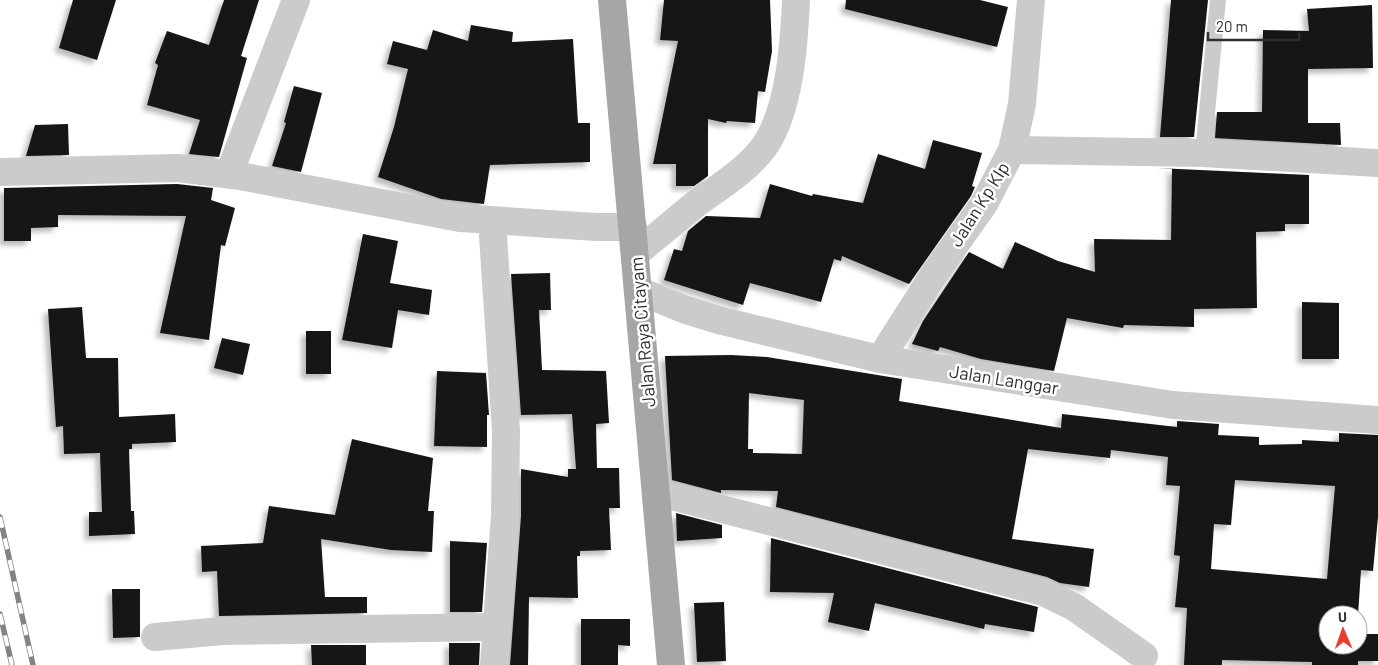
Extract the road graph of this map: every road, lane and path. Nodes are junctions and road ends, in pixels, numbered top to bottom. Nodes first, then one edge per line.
1 (296, 0) edge
2 (612, 0) edge
3 (796, 0) edge
4 (1031, 0) edge
5 (1218, 0) edge
6 (1012, 150) junction
7 (1203, 153) junction
8 (1378, 163) edge
9 (0, 172) edge
10 (229, 174) junction
11 (492, 221) junction
12 (633, 226) junction
13 (635, 254) junction
14 (639, 291) junction
15 (880, 359) junction
16 (1378, 420) edge
17 (656, 492) junction
18 (497, 627) junction
19 (156, 637) dead end
20 (1144, 656) dead end
21 (494, 665) edge
22 (671, 665) edge

1 - 10 street
2 - 12 main road, Jalan Raya Citayam
3 - 13 street
4 - 6 street, Jalan Kp Klp
5 - 7 lane
6 - 7 street
6 - 15 street, Jalan Kp Klp
7 - 8 street
9 - 10 street
10 - 11 street
11 - 12 street
11 - 18 street
12 - 13 main road, Jalan Raya Citayam
13 - 14 main road, Jalan Raya Citayam
14 - 15 street, Jalan Langgar
14 - 17 main road, Jalan Raya Citayam
15 - 16 street, Jalan Langgar
17 - 20 street
17 - 22 main road, Jalan Raya Citayam
18 - 19 street
18 - 21 street

